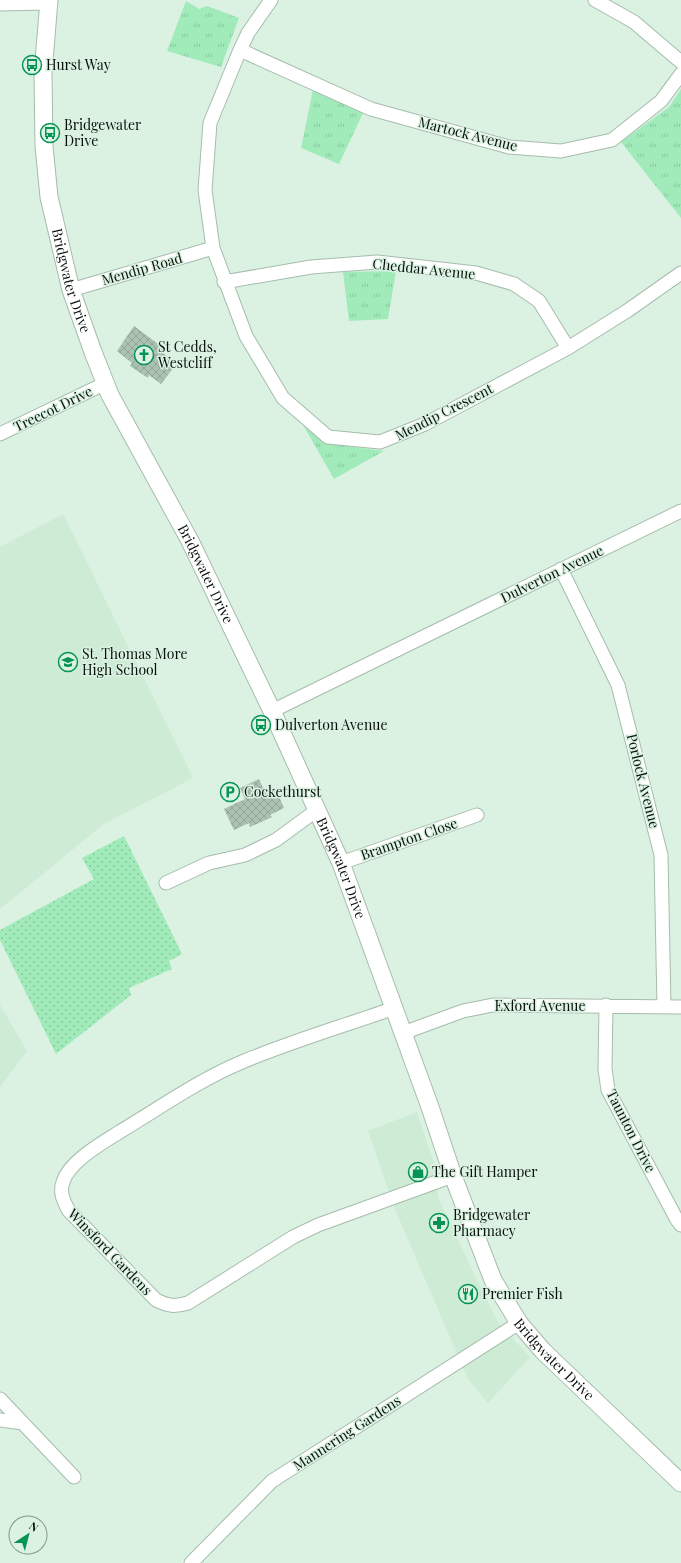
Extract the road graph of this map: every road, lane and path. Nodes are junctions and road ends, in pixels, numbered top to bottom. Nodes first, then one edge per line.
1 (271, 0) edge
2 (596, 0) edge
3 (49, 2) edge
4 (0, 4) edge
5 (240, 50) junction
6 (681, 62) edge
7 (681, 74) edge
8 (213, 248) junction
9 (681, 273) edge
10 (224, 282) junction
11 (71, 290) junction
12 (568, 348) junction
13 (106, 383) junction
14 (0, 434) edge
15 (681, 511) edge
16 (561, 569) junction
17 (272, 711) junction
18 (318, 810) junction
19 (477, 815) dead end
20 (341, 863) junction
21 (166, 883) dead end
22 (606, 1006) junction
23 (664, 1007) junction
24 (681, 1007) edge
25 (394, 1008) junction
26 (403, 1034) junction
27 (453, 1176) junction
28 (681, 1225) edge
29 (518, 1323) junction
30 (0, 1399) edge
31 (0, 1420) edge
32 (23, 1423) junction
33 (74, 1477) dead end
34 (681, 1483) edge
35 (191, 1563) edge

1 - 5 street, Mendip Crescent
2 - 6 street
3 - 4 street
3 - 11 street, Bridgwater Drive
5 - 7 street, Martock Avenue
5 - 8 street, Mendip Crescent
8 - 10 street, Mendip Crescent
8 - 11 street, Mendip Road
9 - 12 street, Mendip Crescent
10 - 12 street, Cheddar Avenue
10 - 12 street, Mendip Crescent
11 - 13 street, Bridgwater Drive
13 - 14 street, Treecot Drive
13 - 17 street, Bridgwater Drive
15 - 16 street, Dulverton Avenue
16 - 17 street, Dulverton Avenue
16 - 23 street, Porlock Avenue
17 - 18 street, Bridgwater Drive
18 - 20 street, Bridgwater Drive
18 - 21 street
19 - 20 street, Brampton Close
20 - 25 street, Bridgwater Drive
22 - 23 street, Exford Avenue
22 - 26 street, Exford Avenue
22 - 28 street, Taunton Drive
23 - 24 street, Exford Avenue
25 - 26 street, Bridgwater Drive
25 - 27 street, Winsford Gardens
26 - 27 street, Bridgwater Drive
27 - 29 street, Bridgwater Drive
29 - 34 street, Bridgwater Drive
29 - 35 street, Mannering Gardens
30 - 32 street
31 - 32 street
32 - 33 street

